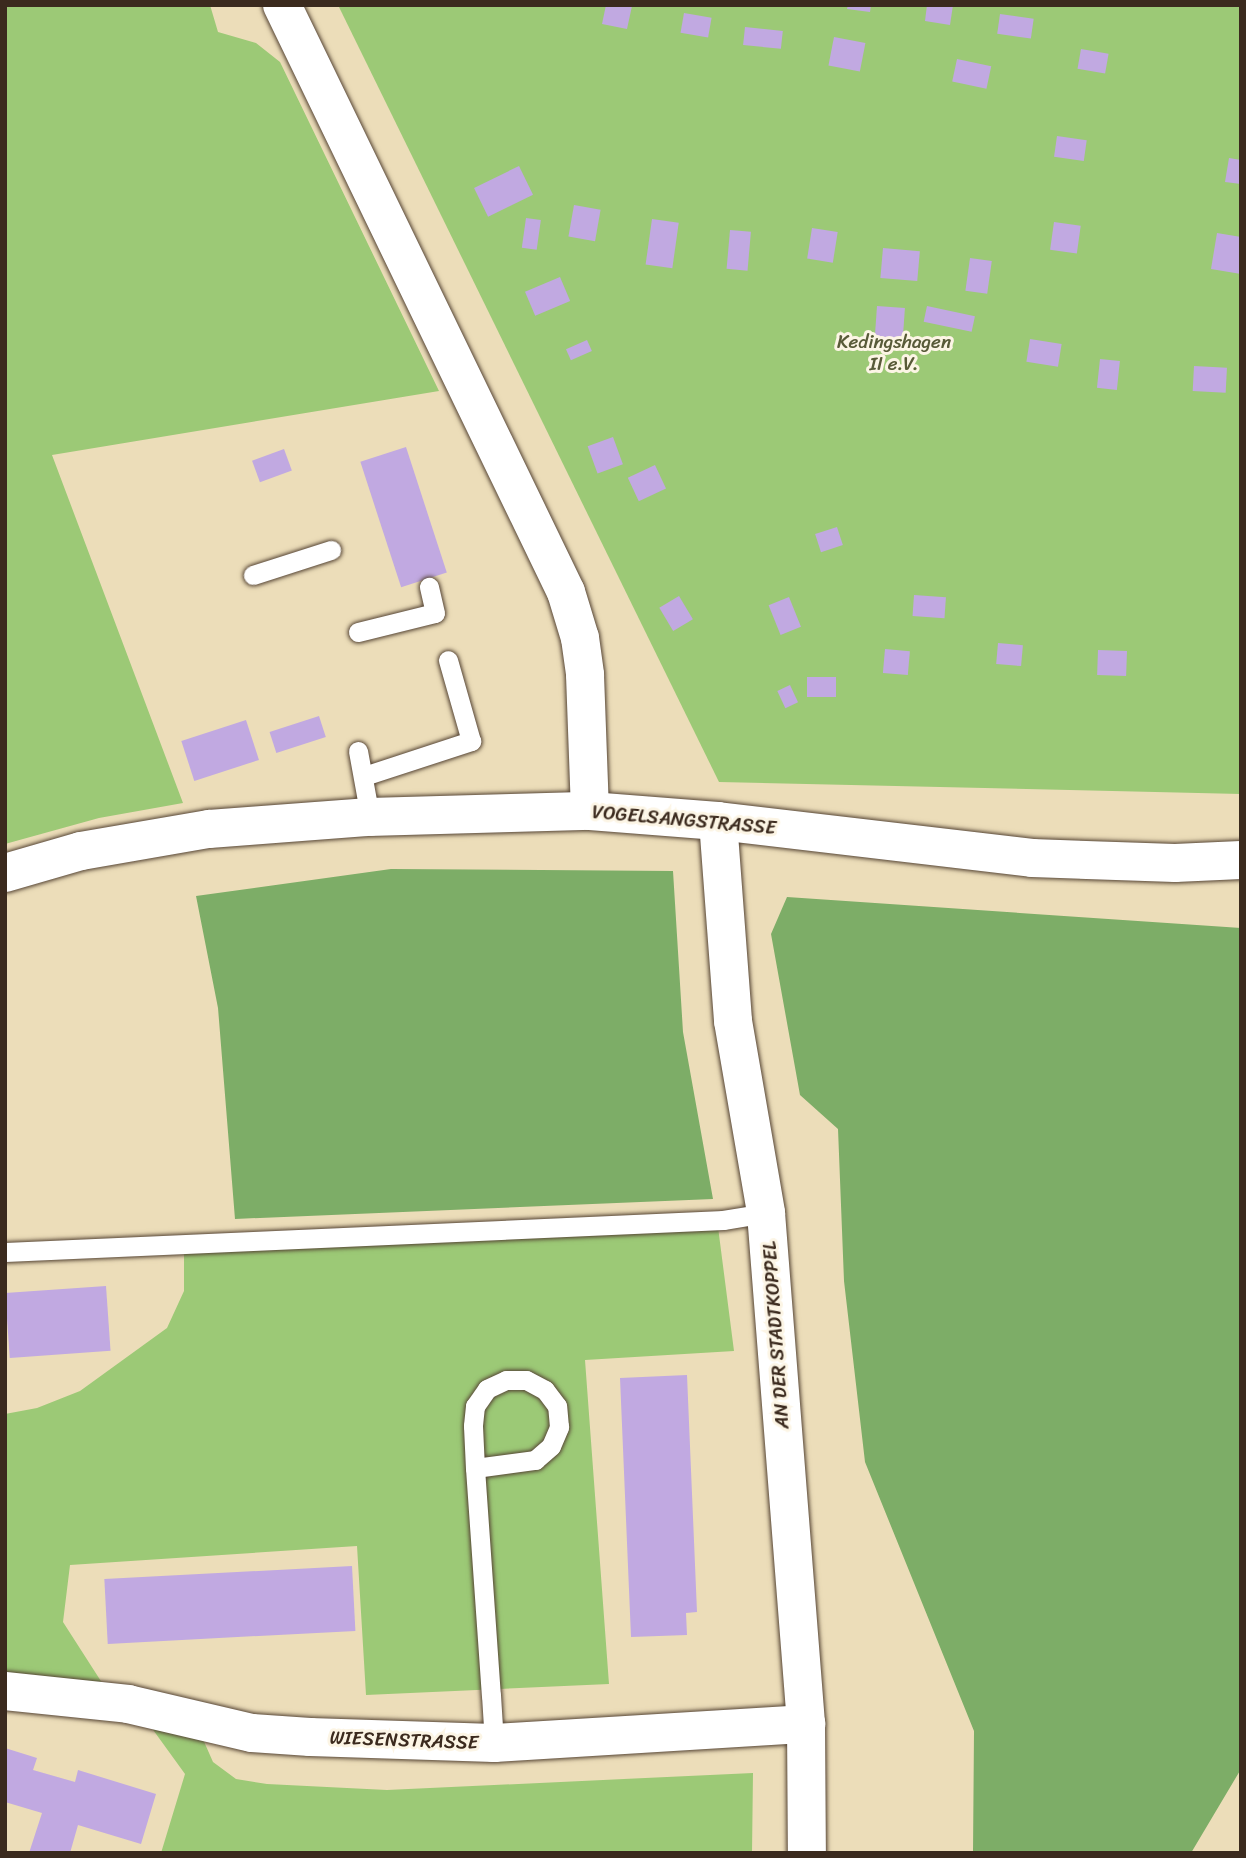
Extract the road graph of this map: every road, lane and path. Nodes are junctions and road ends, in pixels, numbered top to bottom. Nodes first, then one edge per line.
1 (282, 5) edge
2 (331, 550) dead end
3 (253, 575) dead end
4 (429, 587) dead end
5 (358, 632) dead end
6 (448, 660) dead end
7 (358, 751) dead end
8 (364, 776) junction
9 (590, 811) junction
10 (370, 817) junction
11 (718, 821) junction
12 (1241, 860) edge
13 (5, 873) edge
14 (766, 1213) junction
15 (5, 1252) edge
16 (475, 1468) junction
17 (5, 1691) edge
18 (806, 1724) junction
19 (494, 1743) junction
20 (807, 1853) edge

1 - 9 street
2 - 3 lane
4 - 5 lane
6 - 8 lane
7 - 8 lane
8 - 10 lane
9 - 10 street, VOGELSANGSTRASSE
9 - 11 street, VOGELSANGSTRASSE
10 - 13 street, VOGELSANGSTRASSE
11 - 12 street, VOGELSANGSTRASSE
11 - 14 street, AN DER STADTKOPPEL
14 - 15 lane
14 - 18 street, AN DER STADTKOPPEL
16 - 16 lane
16 - 19 lane
17 - 19 street, WIESENSTRASSE
18 - 19 street, WIESENSTRASSE
18 - 20 street, AN DER STADTKOPPEL

